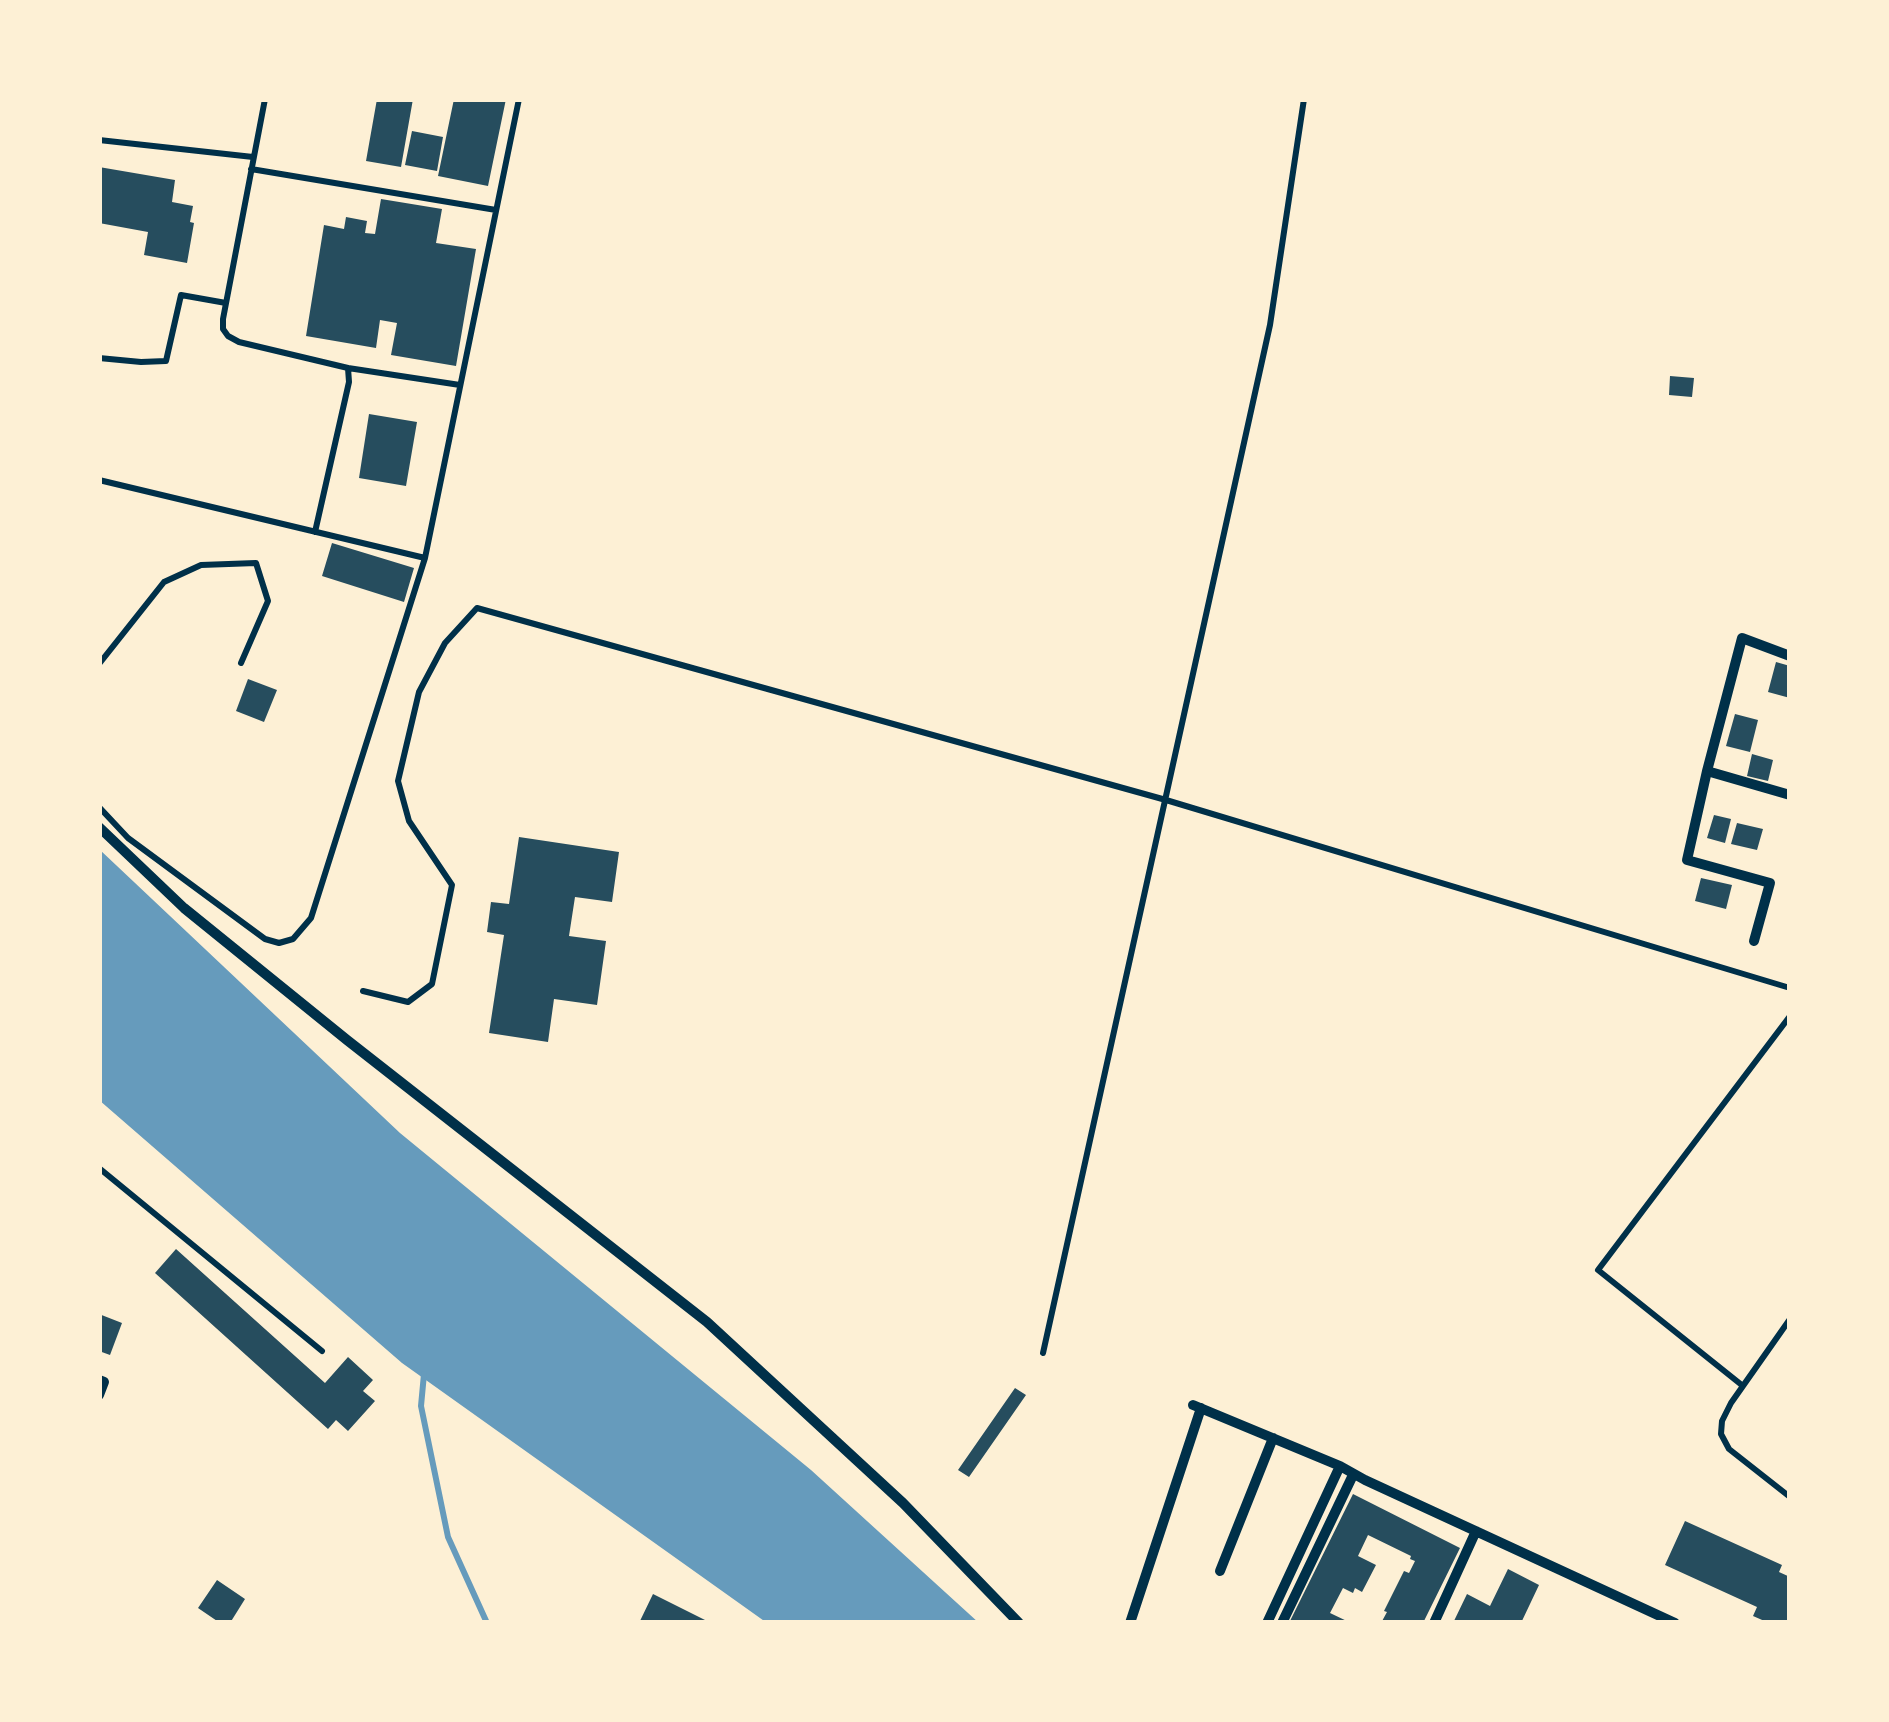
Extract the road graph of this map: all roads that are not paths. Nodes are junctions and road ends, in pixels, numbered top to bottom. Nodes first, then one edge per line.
1 (265, 99) edge
2 (519, 99) edge
3 (1304, 99) edge
4 (99, 140) edge
5 (253, 157) junction
6 (251, 169) junction
7 (496, 211) junction
8 (226, 303) junction
9 (99, 358) edge
10 (348, 368) junction
11 (460, 385) junction
12 (99, 480) edge
13 (315, 532) junction
14 (424, 557) junction
15 (1790, 656) edge
16 (242, 663) dead end
17 (99, 664) edge
18 (1707, 771) junction
19 (1790, 795) edge
20 (1166, 800) junction
21 (99, 807) edge
22 (99, 826) edge
23 (1754, 941) dead end
24 (1790, 988) edge
25 (363, 991) dead end
26 (1790, 1016) edge
27 (99, 1168) edge
28 (1790, 1319) edge
29 (322, 1351) dead end
30 (1043, 1353) dead end
31 (99, 1380) edge
32 (1743, 1386) junction
33 (99, 1395) edge
34 (1273, 1438) junction
35 (1340, 1466) junction
36 (1353, 1474) junction
37 (1790, 1497) edge
38 (1476, 1532) junction
39 (1220, 1571) dead end
40 (1018, 1623) edge
41 (1130, 1623) edge
42 (1268, 1623) edge
43 (1282, 1623) edge
44 (1434, 1623) edge
45 (1676, 1623) edge

1 - 5 lane
2 - 7 lane
3 - 20 lane
4 - 5 lane
5 - 6 lane
6 - 7 lane
6 - 8 lane
7 - 11 lane
8 - 9 lane
8 - 10 lane
10 - 11 lane
10 - 13 lane
11 - 14 lane
12 - 13 lane
13 - 14 lane
14 - 21 lane
15 - 18 street
16 - 17 lane
18 - 19 street
18 - 23 street
20 - 24 lane
20 - 25 lane
20 - 30 lane
22 - 40 street
26 - 32 lane
27 - 29 lane
28 - 32 lane
31 - 33 street
32 - 37 lane
34 - 35 street
34 - 39 street
34 - 41 street
35 - 36 street
35 - 42 street
36 - 38 street
36 - 43 street
38 - 44 street
38 - 45 street

